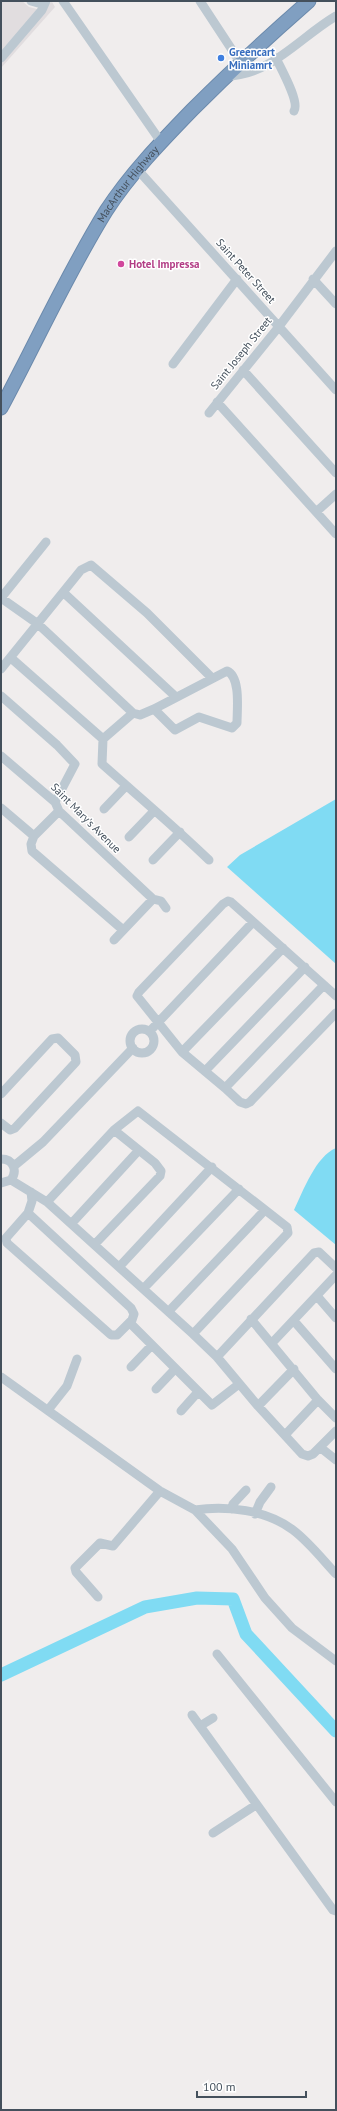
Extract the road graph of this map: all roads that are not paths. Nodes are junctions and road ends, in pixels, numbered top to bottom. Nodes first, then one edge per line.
1 (31, 1) edge
2 (45, 1) edge
3 (63, 1) edge
4 (200, 1) edge
5 (309, 1) edge
6 (336, 16) edge
7 (3, 52) edge
8 (276, 58) junction
9 (240, 62) junction
10 (226, 76) junction
11 (294, 111) dead end
12 (161, 142) junction
13 (137, 169) junction
14 (336, 251) edge
15 (237, 279) junction
16 (313, 279) junction
17 (336, 304) edge
18 (279, 326) junction
19 (173, 364) dead end
20 (243, 370) junction
21 (336, 390) edge
22 (217, 402) junction
23 (1, 408) edge
24 (209, 413) dead end
25 (336, 473) edge
26 (336, 494) edge
27 (316, 512) junction
28 (336, 534) edge
29 (46, 542) dead end
30 (64, 593) junction
31 (1, 598) edge
32 (38, 624) junction
33 (11, 658) junction
34 (1, 669) edge
35 (212, 678) junction
36 (1, 696) edge
37 (176, 697) junction
38 (154, 709) junction
39 (133, 713) junction
40 (103, 739) junction
41 (1, 756) edge
42 (126, 786) junction
43 (55, 802) junction
44 (1, 808) edge
45 (104, 809) dead end
46 (59, 811) junction
47 (154, 811) junction
48 (180, 832) junction
49 (34, 836) junction
50 (129, 837) dead end
51 (153, 860) dead end
52 (209, 860) dead end
53 (153, 899) junction
54 (166, 908) dead end
55 (253, 922) junction
56 (122, 929) junction
57 (114, 940) dead end
58 (283, 948) junction
59 (305, 967) junction
60 (324, 985) junction
61 (336, 996) edge
62 (336, 1013) edge
63 (159, 1023) junction
64 (150, 1031) junction
65 (133, 1048) junction
66 (182, 1052) junction
67 (205, 1071) junction
68 (225, 1088) junction
69 (1, 1094) edge
70 (1, 1123) edge
71 (114, 1130) junction
72 (139, 1150) junction
73 (1, 1159) edge
74 (14, 1166) junction
75 (212, 1167) junction
76 (11, 1180) junction
77 (1, 1183) edge
78 (239, 1190) junction
79 (31, 1192) junction
80 (47, 1202) junction
81 (265, 1210) junction
82 (28, 1213) junction
83 (72, 1223) junction
84 (96, 1244) junction
85 (120, 1266) junction
86 (336, 1268) edge
87 (336, 1275) edge
88 (144, 1288) junction
89 (317, 1296) junction
90 (169, 1311) junction
91 (336, 1318) edge
92 (252, 1319) junction
93 (294, 1321) junction
94 (130, 1323) junction
95 (193, 1334) junction
96 (272, 1343) junction
97 (152, 1345) junction
98 (217, 1357) junction
99 (77, 1359) dead end
100 (131, 1367) dead end
101 (175, 1369) junction
102 (294, 1369) junction
103 (336, 1369) edge
104 (1, 1378) edge
105 (239, 1384) junction
106 (156, 1389) dead end
107 (198, 1392) junction
108 (318, 1400) junction
109 (258, 1406) junction
110 (48, 1410) junction
111 (181, 1411) dead end
112 (336, 1418) edge
113 (336, 1430) edge
114 (285, 1435) junction
115 (321, 1448) junction
116 (336, 1460) edge
117 (271, 1487) dead end
118 (246, 1490) dead end
119 (160, 1491) junction
120 (232, 1509) junction
121 (195, 1510) junction
122 (255, 1514) junction
123 (336, 1574) edge
124 (98, 1597) dead end
125 (217, 1654) dead end
126 (336, 1661) edge
127 (192, 1716) dead end
128 (214, 1718) dead end
129 (200, 1726) junction
130 (336, 1802) edge
131 (256, 1805) junction
132 (213, 1833) dead end
133 (336, 1911) edge

1 - 2 street
2 - 7 street
3 - 12 street
4 - 9 street
5 - 9 highway, MacArthur Highway
6 - 8 street
8 - 10 street
8 - 11 street
9 - 10 highway, MacArthur Highway
10 - 12 highway, MacArthur Highway
12 - 13 highway, MacArthur Highway
13 - 15 street, Saint Peter Street
13 - 23 highway, MacArthur Highway
14 - 16 street, Saint Joseph Street
15 - 18 street, Saint Peter Street
15 - 19 street
16 - 17 street
16 - 18 street, Saint Joseph Street
18 - 20 street, Saint Joseph Street
18 - 21 street, Saint Peter Street
20 - 22 street, Saint Joseph Street
20 - 25 street
22 - 24 street, Saint Joseph Street
22 - 27 street
26 - 27 street
27 - 28 street
29 - 31 street
30 - 32 street
30 - 35 street
30 - 37 street
31 - 32 street
32 - 33 street
32 - 39 street
33 - 34 street
33 - 40 street
35 - 37 street
35 - 38 street
36 - 43 street
37 - 38 street
38 - 39 street
39 - 40 street
40 - 42 street
41 - 43 street, Saint Mary's Avenue
42 - 45 street
42 - 47 street
43 - 46 street, Saint Mary's Avenue
44 - 49 street
46 - 49 street
46 - 53 street, Saint Mary's Avenue
47 - 48 street
47 - 50 street
48 - 51 street
48 - 52 street
49 - 56 street
53 - 54 street, Saint Mary's Avenue
53 - 56 street
55 - 58 street
55 - 63 street
55 - 63 street
56 - 57 street
58 - 59 street
58 - 66 street
59 - 60 street
59 - 67 street
60 - 61 street
60 - 68 street
62 - 68 street
63 - 64 street
63 - 66 street
64 - 65 street
64 - 65 street
65 - 74 street
66 - 67 street
67 - 68 street
69 - 70 street
71 - 72 street
71 - 75 street
71 - 80 street
72 - 83 street
72 - 84 street
73 - 74 street
74 - 76 street
75 - 78 street
75 - 85 street
76 - 77 street
76 - 79 street
78 - 81 street
78 - 88 street
79 - 80 street
79 - 82 street
80 - 83 street
81 - 90 street
81 - 95 street
82 - 94 street
82 - 94 street
83 - 84 street
84 - 85 street
85 - 88 street
86 - 92 street
87 - 89 street
88 - 90 street
89 - 91 street
89 - 93 street
90 - 95 street
92 - 96 street
92 - 98 street
93 - 96 street
93 - 103 street
94 - 97 street
95 - 98 street
96 - 102 street
97 - 100 street
97 - 101 street
98 - 105 street
99 - 110 street
101 - 106 street
101 - 107 street
102 - 108 street
102 - 109 street
104 - 110 street
105 - 107 street
105 - 109 street
107 - 111 street
108 - 112 street
108 - 114 street
109 - 114 street
110 - 119 street
113 - 115 street
114 - 115 street
115 - 116 street
117 - 122 street
118 - 120 street
119 - 121 street
119 - 124 street
120 - 121 street
120 - 122 street
121 - 126 street
122 - 123 street
125 - 130 street
127 - 129 street
128 - 129 street
129 - 131 street
131 - 132 street
131 - 133 street

